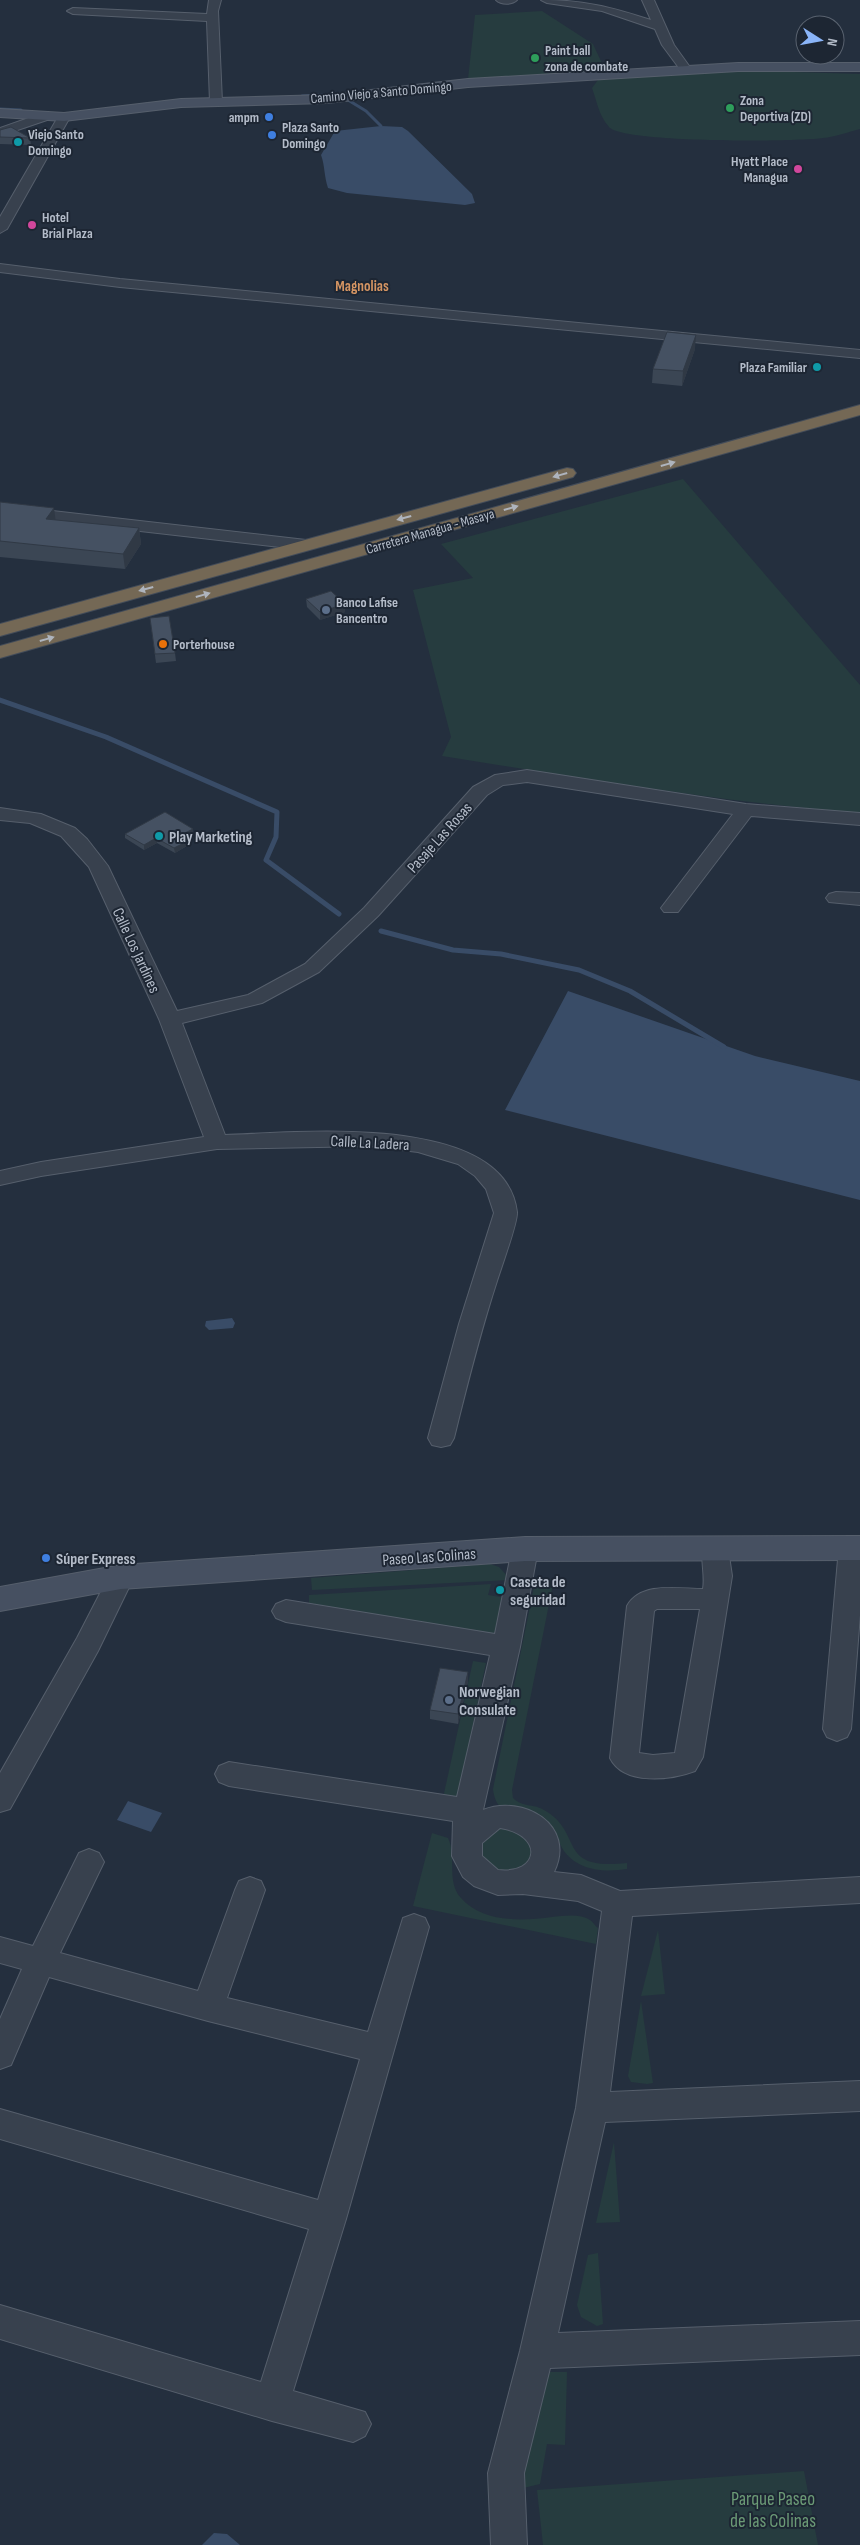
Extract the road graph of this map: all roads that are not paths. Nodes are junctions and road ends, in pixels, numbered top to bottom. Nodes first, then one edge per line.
1 (215, 0) edge
2 (502, 0) edge
3 (511, 0) edge
4 (547, 0) edge
5 (648, 0) edge
6 (73, 11) dead end
7 (212, 18) junction
8 (660, 27) junction
9 (762, 67) junction
10 (860, 68) edge
11 (686, 70) junction
12 (860, 72) edge
13 (216, 102) junction
14 (0, 113) edge
15 (43, 117) junction
16 (64, 117) junction
17 (0, 132) edge
18 (0, 229) edge
19 (5, 268) edge
20 (0, 281) edge
21 (860, 354) edge
22 (860, 410) edge
23 (584, 468) dead end
24 (0, 510) edge
25 (306, 545) junction
26 (0, 630) edge
27 (0, 652) edge
28 (746, 810) junction
29 (0, 814) edge
30 (860, 820) edge
31 (836, 898) dead end
32 (860, 899) edge
33 (671, 908) dead end
34 (170, 1019) junction
35 (218, 1142) junction
36 (0, 1178) edge
37 (441, 1438) dead end
38 (856, 1548) edge
39 (525, 1549) junction
40 (715, 1549) junction
41 (121, 1577) junction
42 (0, 1599) edge
43 (715, 1599) junction
44 (286, 1611) dead end
45 (506, 1647) junction
46 (837, 1729) dead end
47 (229, 1774) dead end
48 (0, 1800) edge
49 (471, 1802) junction
50 (498, 1816) junction
51 (468, 1840) junction
52 (546, 1851) junction
53 (88, 1862) dead end
54 (522, 1881) junction
55 (580, 1888) junction
56 (250, 1890) dead end
57 (860, 1890) edge
58 (618, 1904) junction
59 (414, 1927) dead end
60 (0, 1950) edge
61 (41, 1960) junction
62 (208, 2007) junction
63 (379, 2049) junction
64 (1, 2052) edge
65 (860, 2096) edge
66 (592, 2108) junction
67 (0, 2124) edge
68 (329, 2219) junction
69 (0, 2322) edge
70 (860, 2338) edge
71 (537, 2351) junction
72 (272, 2403) junction
73 (353, 2424) dead end
74 (509, 2545) edge

1 - 7 street
2 - 3 street
4 - 8 street
5 - 8 street
6 - 7 street
7 - 13 street
8 - 11 street
9 - 10 street, Camino Viejo a Santo Domingo
9 - 11 street, Camino Viejo a Santo Domingo
9 - 12 street, Camino Viejo a Santo Domingo
11 - 13 street, Camino Viejo a Santo Domingo
13 - 16 street, Camino Viejo a Santo Domingo
14 - 15 street, Camino Viejo a Santo Domingo
15 - 16 street, Camino Viejo a Santo Domingo
15 - 17 street
16 - 18 street
19 - 20 street
19 - 21 street
27 -> 22 highway, Carretera Managua - Masaya
23 -> 25 highway, Carretera Managua - Masaya
24 - 25 street
25 -> 26 highway, Carretera Managua - Masaya
28 - 30 street, Pasaje Las Rosas
28 - 33 street
28 - 34 street, Pasaje Las Rosas
29 - 34 street, Calle Los Jardines
31 - 32 street
34 - 35 street, Calle Los Jardines
35 - 36 street, Calle La Ladera
35 - 37 street, Calle La Ladera
38 - 40 street, Paseo Las Colinas
38 - 46 street
39 - 40 street, Paseo Las Colinas
39 - 41 street, Paseo Las Colinas
39 - 45 street
40 - 43 street
41 - 42 street, Paseo Las Colinas
41 - 48 street
43 - 43 street
44 - 45 street
45 - 49 street
47 - 49 street
49 - 50 street
49 - 51 street
50 - 51 street
50 - 52 street
51 - 54 street
52 - 54 street
52 - 55 street
53 - 61 street
54 - 55 street
55 - 58 street
56 - 62 street
57 - 58 street
58 - 66 street
59 - 63 street
60 - 61 street
61 - 62 street
61 - 64 street
62 - 63 street
63 - 68 street
65 - 66 street
66 - 71 street
67 - 68 street
68 - 72 street
69 - 72 street
70 - 71 street
71 - 74 street
72 - 73 street

